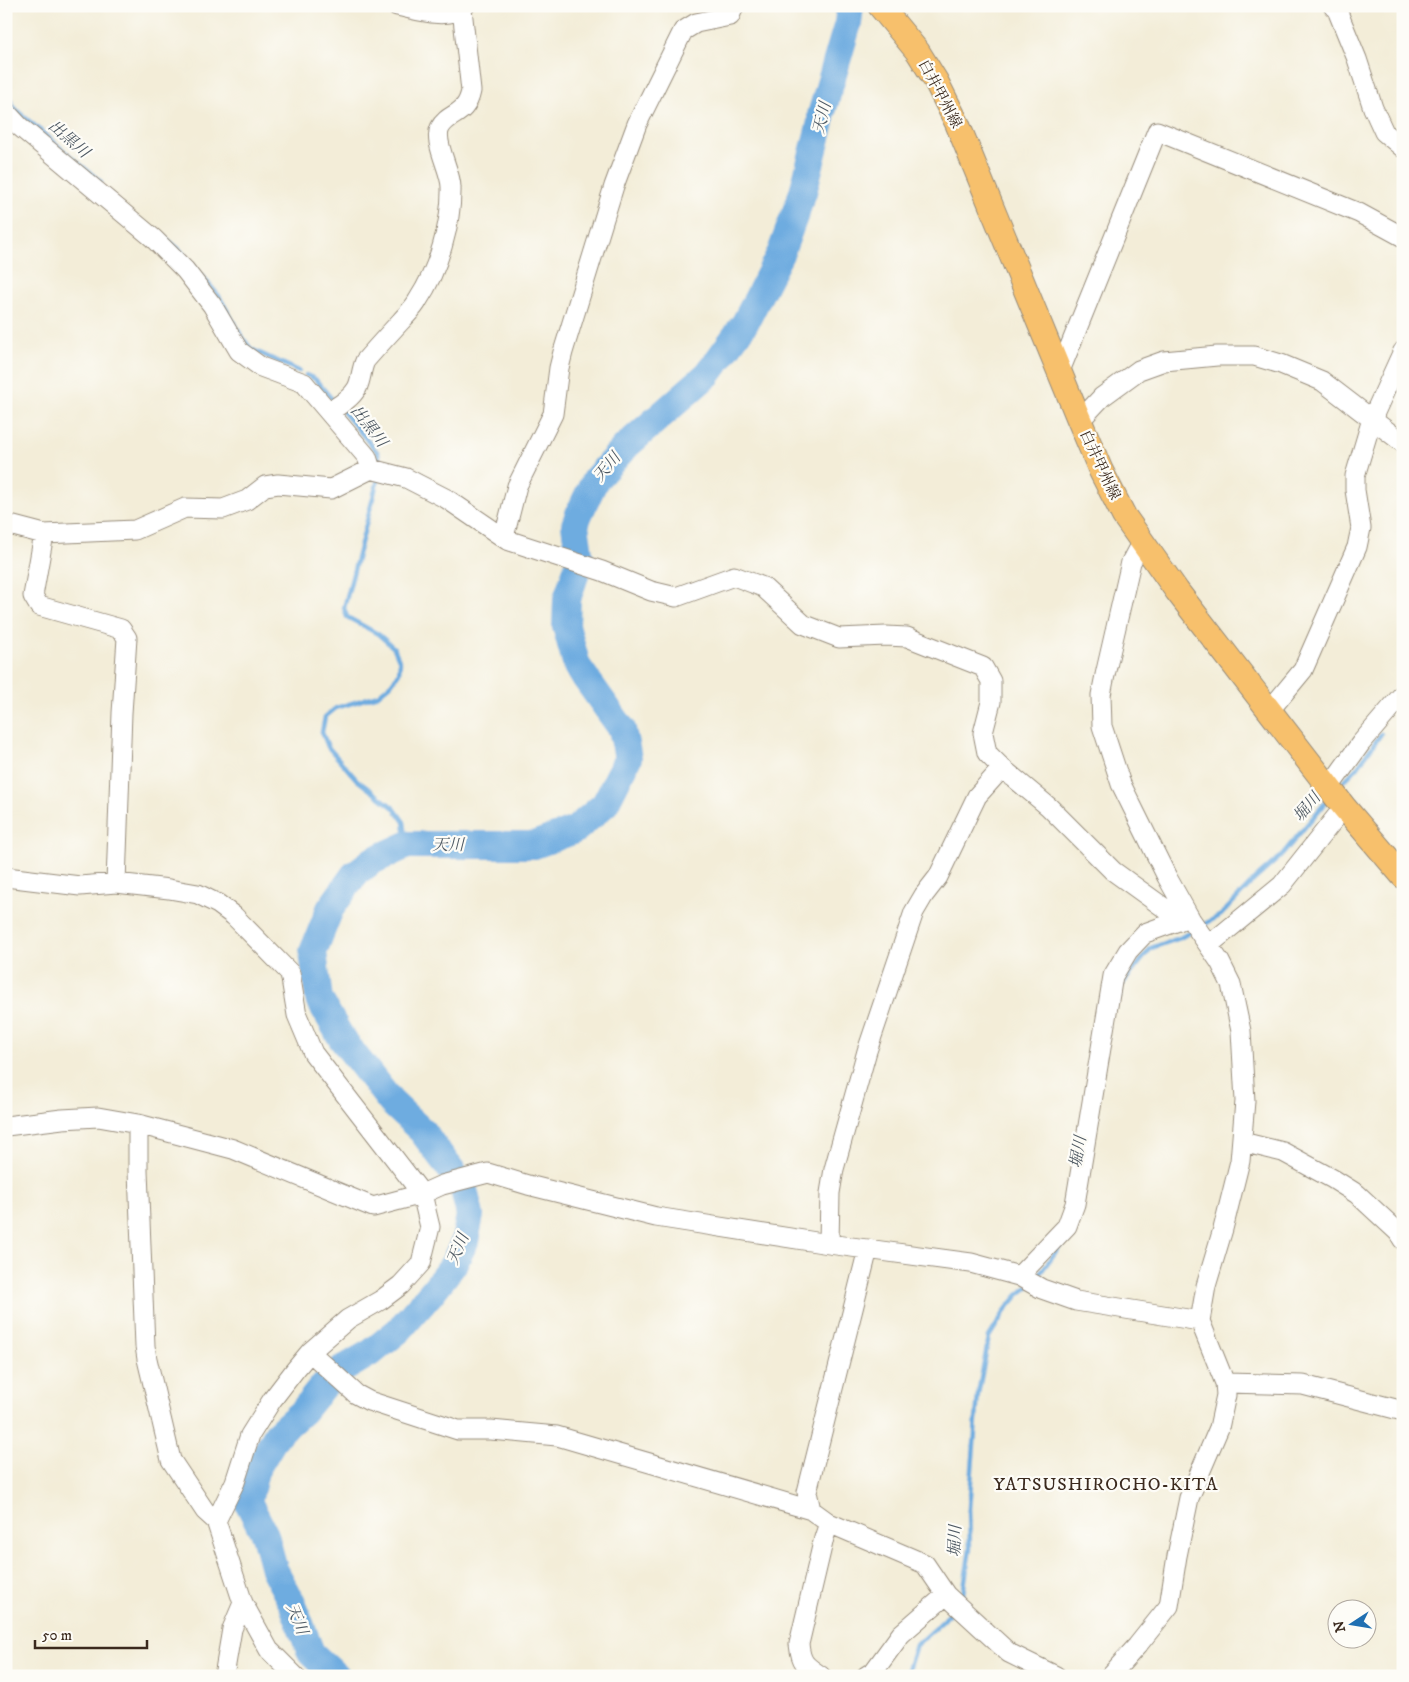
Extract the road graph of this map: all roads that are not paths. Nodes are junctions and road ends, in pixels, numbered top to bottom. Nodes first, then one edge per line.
1 (397, 6) edge
2 (734, 6) edge
3 (880, 6) edge
4 (1333, 6) edge
5 (464, 8) edge
6 (6, 112) edge
7 (1403, 148) edge
8 (1403, 236) edge
9 (1403, 351) edge
10 (1060, 371) junction
11 (329, 412) junction
12 (1078, 417) junction
13 (1372, 419) junction
14 (1403, 442) edge
15 (377, 470) junction
16 (6, 524) edge
17 (44, 534) junction
18 (504, 537) junction
19 (1141, 543) junction
20 (1403, 694) edge
21 (1270, 710) junction
22 (1002, 768) junction
23 (1335, 795) junction
24 (1403, 876) edge
25 (6, 877) edge
26 (116, 883) junction
27 (1187, 919) junction
28 (1207, 942) junction
29 (138, 1124) junction
30 (6, 1126) edge
31 (1242, 1142) junction
32 (422, 1194) junction
33 (1401, 1233) edge
34 (829, 1244) junction
35 (868, 1249) junction
36 (1022, 1277) junction
37 (1200, 1322) junction
38 (316, 1357) junction
39 (1226, 1382) junction
40 (1403, 1411) edge
41 (811, 1510) junction
42 (216, 1521) junction
43 (829, 1524) junction
44 (948, 1596) junction
45 (243, 1603) junction
46 (224, 1676) edge
47 (295, 1676) edge
48 (821, 1676) edge
49 (866, 1676) edge
50 (1056, 1676) edge
51 (1110, 1676) edge

1 - 5 street
2 - 18 street
3 - 10 main road, 白井甲州線
4 - 7 street
5 - 11 street
6 - 11 street
8 - 10 street
9 - 13 street
10 - 12 main road, 白井甲州線
11 - 15 street
12 - 13 street
12 - 19 main road, 白井甲州線
13 - 14 street
13 - 21 street
15 - 17 street
15 - 18 street
16 - 17 street
17 - 26 street
18 - 22 street
19 - 21 main road, 白井甲州線
19 - 27 street
20 - 23 street
21 - 23 main road, 白井甲州線
22 - 27 street
22 - 34 street
23 - 24 main road, 白井甲州線
23 - 28 street
25 - 26 street
26 - 32 street
27 - 28 street
27 - 36 street
28 - 31 street
29 - 30 street
29 - 32 street
29 - 42 street
31 - 33 street
31 - 37 street
32 - 34 street
32 - 38 street
34 - 35 street
35 - 36 street
35 - 41 street
36 - 37 street
37 - 39 street
38 - 41 street
38 - 42 street
39 - 40 street
39 - 51 street
41 - 43 street
42 - 45 street
43 - 44 street
43 - 48 street
44 - 49 street
44 - 50 street
45 - 46 street
45 - 47 street

